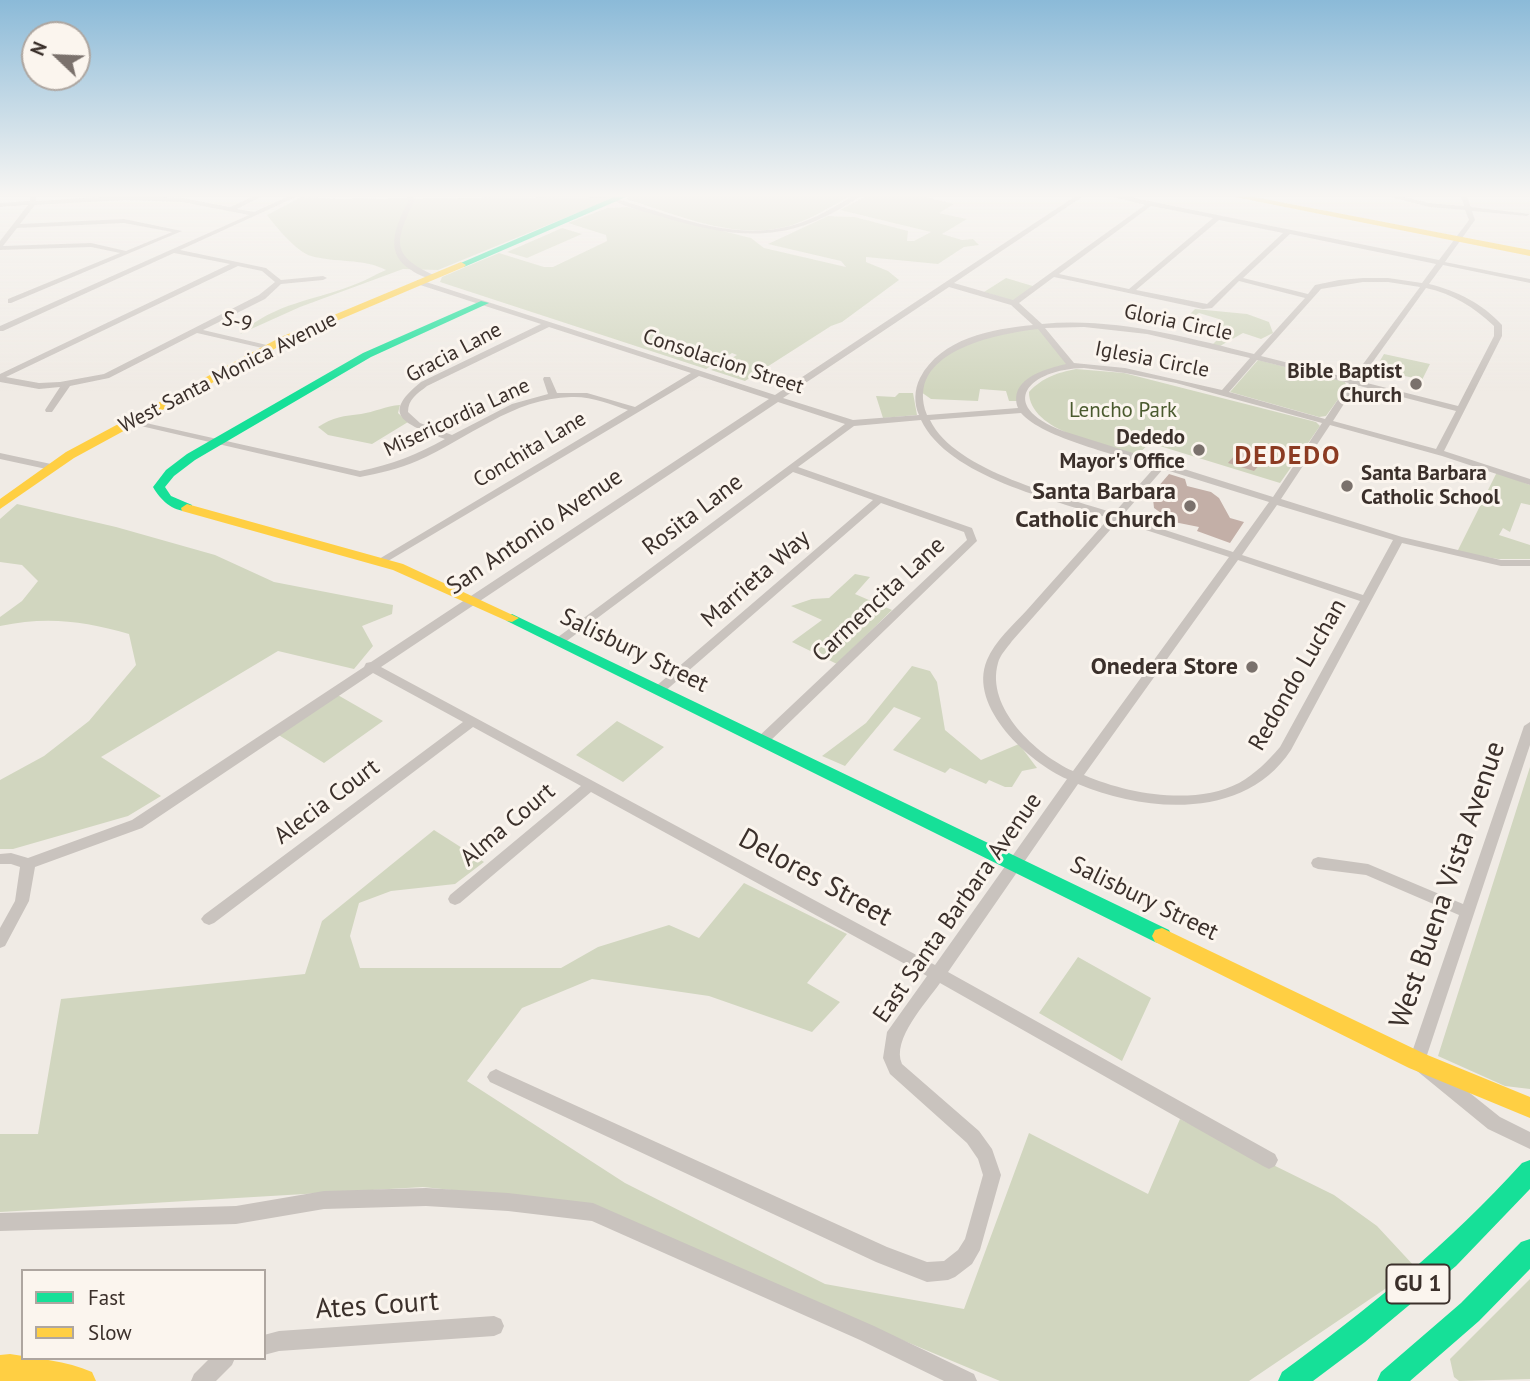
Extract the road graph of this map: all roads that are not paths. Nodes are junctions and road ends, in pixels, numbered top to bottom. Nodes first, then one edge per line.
1 (107, 261) edge
2 (151, 261) edge
3 (224, 261) edge
4 (405, 261) edge
5 (470, 261) edge
6 (982, 261) edge
7 (1073, 261) edge
8 (1166, 261) edge
9 (1257, 261) edge
10 (1433, 261) edge
11 (1441, 263) junction
12 (236, 264) junction
13 (1055, 275) junction
14 (323, 278) dead end
15 (1238, 279) junction
16 (426, 280) junction
17 (1530, 281) edge
18 (279, 282) junction
19 (948, 284) junction
20 (1423, 286) junction
21 (1130, 292) junction
22 (1307, 296) junction
23 (0, 297) edge
24 (11, 301) junction
25 (484, 303) junction
26 (1014, 303) junction
27 (21, 304) dead end
28 (32, 307) dead end
29 (42, 310) junction
30 (548, 324) junction
31 (1039, 326) junction
32 (0, 329) edge
33 (198, 331) junction
34 (268, 348) junction
35 (1256, 358) junction
36 (1072, 366) junction
37 (697, 373) junction
38 (0, 378) edge
39 (547, 379) dead end
40 (1353, 382) junction
41 (67, 384) junction
42 (1223, 394) junction
43 (554, 396) junction
44 (775, 397) junction
45 (633, 409) junction
46 (1460, 409) junction
47 (50, 410) dead end
48 (1023, 410) junction
49 (922, 418) junction
50 (131, 421) junction
51 (852, 422) junction
52 (1329, 422) junction
53 (453, 439) junction
54 (218, 441) junction
55 (1439, 452) junction
56 (0, 456) edge
57 (1161, 466) junction
58 (51, 467) junction
59 (791, 468) junction
60 (1530, 482) edge
61 (880, 499) junction
62 (1275, 501) junction
63 (0, 505) edge
64 (1114, 518) junction
65 (1399, 540) junction
66 (1236, 556) junction
67 (383, 561) junction
68 (1530, 563) edge
69 (1366, 599) junction
70 (470, 601) junction
71 (560, 640) junction
72 (370, 666) junction
73 (659, 690) junction
74 (473, 721) junction
75 (1530, 726) edge
76 (762, 741) junction
77 (1075, 778) junction
78 (590, 785) junction
79 (0, 859) edge
80 (1017, 863) junction
81 (1318, 863) dead end
82 (29, 864) junction
83 (455, 899) dead end
84 (1466, 912) junction
85 (209, 919) dead end
86 (0, 942) edge
87 (939, 975) junction
88 (1417, 1061) junction
89 (496, 1077) dead end
90 (1530, 1108) edge
91 (1530, 1140) edge
92 (1269, 1160) dead end
93 (1530, 1171) edge
94 (0, 1222) edge
95 (1530, 1251) edge
96 (494, 1326) dead end
97 (266, 1344) edge
98 (223, 1360) edge
99 (0, 1368) edge
100 (82, 1381) edge
101 (201, 1381) edge
102 (967, 1381) edge
103 (1291, 1381) edge
104 (1390, 1381) edge

1 - 24 street
2 - 29 street
3 - 12 street
4 - 16 street, Consolacion Street
5 - 16 street, West Santa Monica Avenue
6 - 19 street, San Antonio Avenue
7 - 13 street
8 - 21 street
9 - 15 street
10 - 11 street
11 - 17 street
11 - 20 street, East Santa Barbara Avenue
12 - 18 street
12 - 38 street
13 - 21 street
13 - 26 street
14 - 18 street
15 - 21 street
15 - 22 street
16 - 25 street, Consolacion Street
16 - 34 street, West Santa Monica Avenue
18 - 33 street
19 - 26 street
19 - 44 street, San Antonio Avenue
20 - 22 street
20 - 40 street, East Santa Barbara Avenue
20 - 46 street
22 - 35 street
23 - 24 street
24 - 27 street
25 - 30 street, Consolacion Street
25 - 54 street, Salisbury Street
26 - 31 street
28 - 29 street
29 - 32 street
30 - 37 street, Consolacion Street
30 - 53 street, Gracia Lane
31 - 35 street, Gloria Circle
31 - 36 street
31 - 49 street, Gloria Circle
33 - 34 street, S-9
33 - 41 street
34 - 50 street, West Santa Monica Avenue
35 - 40 street, Gloria Circle
35 - 42 street
36 - 42 street, Iglesia Circle
36 - 48 street, Iglesia Circle
37 - 44 street, Consolacion Street
37 - 45 street, Conchita Lane
38 - 41 street
39 - 43 street
40 - 46 street, Gloria Circle
40 - 52 street, East Santa Barbara Avenue
41 - 47 street
42 - 52 street, Iglesia Circle
43 - 45 street, Misericordia Lane
43 - 53 street, Misericordia Lane
44 - 51 street, Consolacion Street
44 - 70 street, San Antonio Avenue
45 - 67 street, Conchita Lane
46 - 55 street
48 - 49 street, Consolacion Street
48 - 57 street
49 - 51 street, Consolacion Street
49 - 64 street
50 - 54 street, Misericordia Lane
50 - 58 street, West Santa Monica Avenue
51 - 59 street, Rosita Lane
52 - 55 street, Iglesia Circle
52 - 62 street, East Santa Barbara Avenue
53 - 54 street, Misericordia Lane
54 - 67 street, Salisbury Street
55 - 60 street, Iglesia Circle
56 - 58 street
57 - 62 street
57 - 64 street, Redondo Luchan
58 - 63 street, West Santa Monica Avenue
59 - 61 street, Carmencita Lane
59 - 71 street, Rosita Lane
61 - 73 street, Marrieta Way
61 - 76 street, Carmencita Lane
62 - 65 street
62 - 66 street, East Santa Barbara Avenue
64 - 66 street
64 - 77 street, Redondo Luchan
65 - 68 street
65 - 69 street, Redondo Luchan
66 - 69 street
66 - 77 street, East Santa Barbara Avenue
67 - 70 street, Salisbury Street
69 - 77 street, Redondo Luchan
70 - 71 street, Salisbury Street
70 - 72 street, San Antonio Avenue
71 - 73 street, Salisbury Street
72 - 74 street, Delores Street
72 - 82 street, San Antonio Avenue
73 - 76 street, Salisbury Street
74 - 78 street, Delores Street
74 - 85 street, Alecia Court
75 - 84 street, West Buena Vista Avenue
76 - 80 street, Salisbury Street
77 - 80 street, East Santa Barbara Avenue
78 - 83 street, Alma Court
78 - 87 street, Delores Street
79 - 82 street
80 - 87 street, East Santa Barbara Avenue
80 - 88 street, Salisbury Street
81 - 84 street
82 - 86 street
84 - 88 street, West Buena Vista Avenue
87 - 89 street, East Santa Barbara Avenue
87 - 92 street, Delores Street
88 - 90 street, Salisbury Street
88 - 91 street, Salisbury Street
93 - 103 street, GU 1
94 - 102 street
95 - 104 street, GU 1
96 - 97 street, Ates Court
98 - 101 street
99 - 100 street

